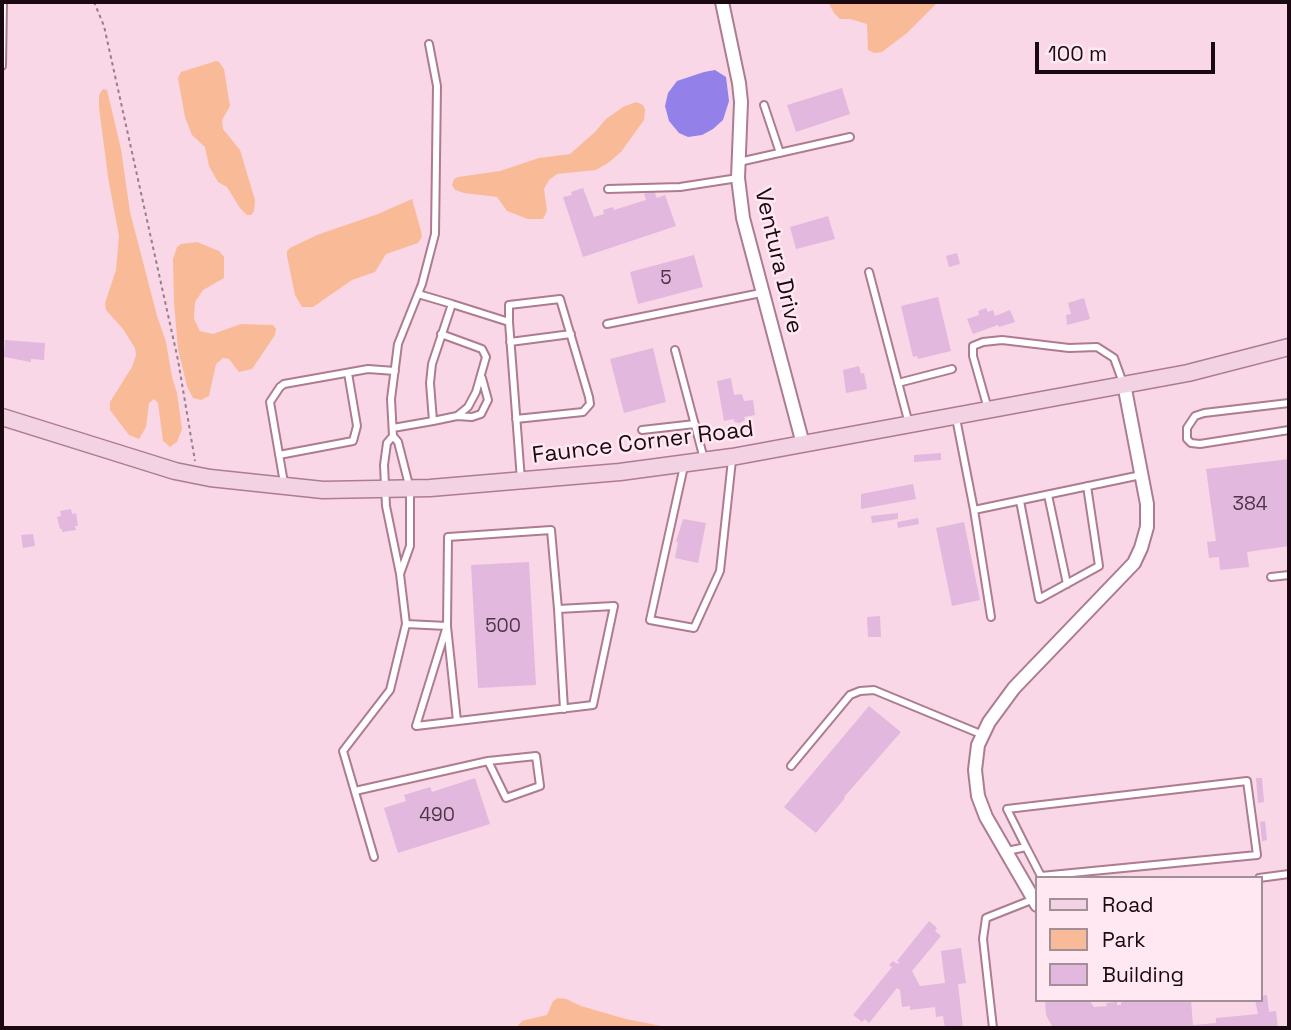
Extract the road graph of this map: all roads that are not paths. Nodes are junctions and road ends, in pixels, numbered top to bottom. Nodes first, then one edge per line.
1 (3, 2) edge
2 (722, 2) edge
3 (429, 44) dead end
4 (2, 66) edge
5 (764, 105) dead end
6 (850, 137) dead end
7 (780, 153) junction
8 (738, 162) junction
9 (738, 178) junction
10 (608, 189) dead end
11 (869, 272) dead end
12 (761, 293) junction
13 (418, 294) junction
14 (452, 304) junction
15 (509, 322) junction
16 (607, 324) dead end
17 (441, 334) junction
18 (571, 334) junction
19 (510, 342) junction
20 (1289, 347) edge
21 (675, 350) dead end
22 (952, 369) dead end
23 (395, 371) junction
24 (348, 373) junction
25 (482, 378) junction
26 (898, 383) junction
27 (1124, 384) junction
28 (1289, 404) edge
29 (988, 410) junction
30 (457, 416) junction
31 (956, 416) junction
32 (2, 417) edge
33 (516, 419) junction
34 (433, 421) junction
35 (695, 424) junction
36 (909, 426) junction
37 (642, 430) dead end
38 (1289, 430) edge
39 (393, 432) junction
40 (803, 444) junction
41 (279, 455) junction
42 (732, 457) junction
43 (704, 461) junction
44 (685, 464) junction
45 (1142, 474) junction
46 (521, 481) junction
47 (284, 485) junction
48 (1087, 486) junction
49 (385, 489) junction
50 (410, 489) junction
51 (1048, 495) junction
52 (1020, 501) junction
53 (974, 510) junction
54 (400, 574) junction
55 (1289, 575) edge
56 (1271, 577) dead end
57 (1067, 584) junction
58 (558, 609) junction
59 (991, 617) dead end
60 (406, 624) junction
61 (447, 626) junction
62 (564, 709) junction
63 (457, 721) junction
64 (983, 735) junction
65 (488, 761) junction
66 (791, 766) dead end
67 (355, 791) junction
68 (1026, 847) junction
69 (1007, 851) junction
70 (374, 857) dead end
71 (1289, 874) edge
72 (1263, 877) edge
73 (1036, 902) edge
74 (993, 1028) edge

1 - 4 lane
2 - 8 street, Ventura Drive
3 - 13 lane
5 - 7 lane
6 - 7 lane
7 - 8 lane
8 - 9 street, Ventura Drive
9 - 10 lane
9 - 12 street, Ventura Drive
11 - 26 lane
12 - 16 lane
12 - 40 street, Ventura Drive
13 - 14 lane
13 - 23 lane
14 - 15 lane
14 - 17 lane
15 - 18 lane
15 - 19 lane
17 - 25 lane
17 - 34 lane
18 - 19 lane
18 - 33 lane
19 - 33 lane
20 - 27 main road, Faunce Corner Road
21 - 35 lane
22 - 26 lane
23 - 24 lane
23 - 39 lane
24 - 41 lane
24 - 41 lane
25 - 30 lane
25 - 30 lane
26 - 36 lane
27 - 29 main road, Faunce Corner Road
27 - 29 lane
27 - 45 street
28 - 38 lane
29 - 31 main road, Faunce Corner Road
30 - 34 lane
31 - 36 main road, Faunce Corner Road
31 - 53 lane
32 - 47 main road, Faunce Corner Road
33 - 46 lane
34 - 39 lane
35 - 37 lane
35 - 43 lane
36 - 40 main road, Faunce Corner Road
39 - 49 lane
39 - 50 lane
40 - 42 main road, Faunce Corner Road
41 - 47 lane
42 - 43 main road, Faunce Corner Road
42 - 44 lane
43 - 44 main road, Faunce Corner Road
44 - 46 main road, Faunce Corner Road
45 - 48 lane
45 - 64 street
46 - 50 main road, Faunce Corner Road
47 - 49 main road, Faunce Corner Road
48 - 51 lane
48 - 57 lane
49 - 50 main road, Faunce Corner Road
49 - 54 lane
50 - 54 lane
51 - 52 lane
51 - 57 lane
52 - 53 lane
52 - 57 lane
53 - 59 lane
54 - 60 lane
55 - 56 lane
58 - 61 lane
58 - 62 lane
58 - 62 lane
60 - 61 lane
60 - 67 lane
61 - 63 lane
61 - 63 lane
62 - 63 lane
64 - 66 lane
64 - 69 street
65 - 65 lane
65 - 67 lane
67 - 70 lane
68 - 68 lane
68 - 69 lane
69 - 73 street
71 - 72 lane
73 - 74 lane

